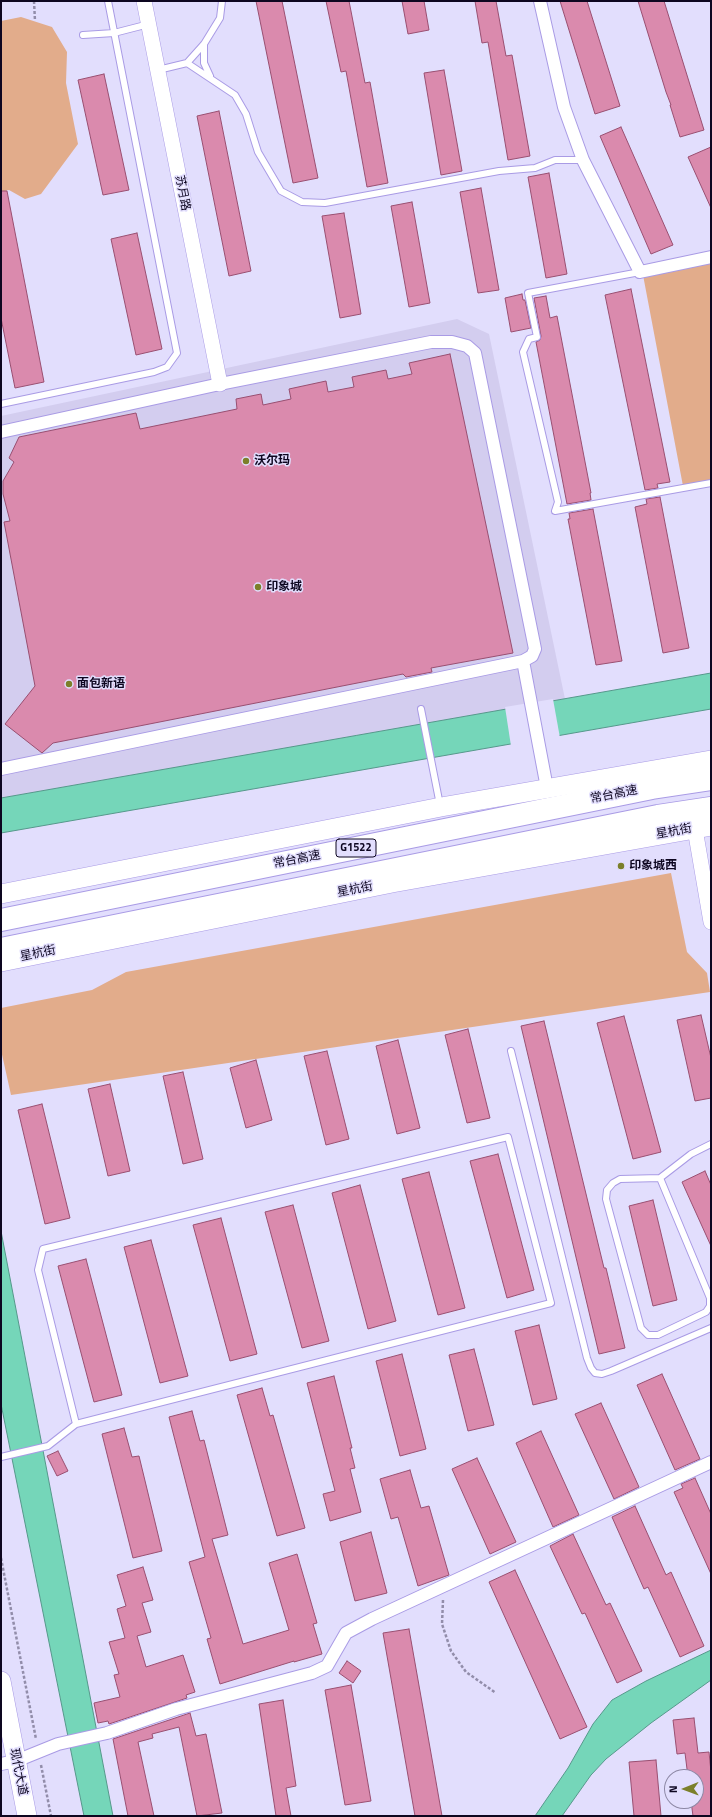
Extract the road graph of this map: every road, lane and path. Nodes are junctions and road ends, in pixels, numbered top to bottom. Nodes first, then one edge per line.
1 (34, 1) edge
2 (108, 1) edge
3 (144, 1) edge
4 (222, 1) edge
5 (540, 1) edge
6 (34, 21) dead end
7 (149, 24) junction
8 (114, 33) junction
9 (83, 36) dead end
10 (204, 44) junction
11 (187, 63) junction
12 (158, 70) junction
13 (212, 79) junction
14 (583, 160) junction
15 (711, 257) edge
16 (640, 272) junction
17 (220, 384) junction
18 (1, 404) edge
19 (1, 432) edge
20 (711, 483) edge
21 (522, 661) junction
22 (421, 709) dead end
23 (711, 760) edge
24 (1, 770) edge
25 (711, 779) edge
26 (547, 788) junction
27 (441, 807) junction
28 (711, 808) edge
29 (703, 827) edge
30 (1, 894) edge
31 (1, 920) edge
32 (711, 922) edge
33 (1, 948) edge
34 (1, 962) edge
35 (511, 1051) dead end
36 (711, 1144) edge
37 (660, 1178) junction
38 (711, 1328) edge
39 (76, 1424) junction
40 (2, 1457) edge
41 (711, 1462) edge
42 (1, 1558) edge
43 (443, 1585) junction
44 (1, 1681) edge
45 (496, 1693) dead end
46 (38, 1752) junction
47 (9, 1762) edge
48 (27, 1816) edge
49 (50, 1816) edge

1 - 6 path
2 - 8 lane
3 - 7 street, 苏月路
4 - 10 lane
5 - 14 street
7 - 8 lane
7 - 12 street, 苏月路
8 - 9 lane
8 - 18 lane
10 - 11 lane
10 - 13 lane
11 - 12 lane
11 - 13 lane
12 - 17 street, 苏月路
13 - 14 lane
14 - 16 street
15 - 16 street
16 - 20 lane
17 - 19 street
17 - 21 street
21 - 24 street
21 - 26 street
22 - 27 lane
23 - 26 main road
25 - 31 highway, 常台高速 / G1522
26 - 27 main road
27 - 30 main road
28 - 33 highway, G1522
29 - 32 street
29 - 34 main road, 星杭街
35 - 38 lane
36 - 37 lane
37 - 37 lane
39 - 39 lane
39 - 40 lane
41 - 43 street
42 - 46 path
43 - 45 path
43 - 46 street
44 - 47 main road, 现代大道
46 - 47 street
46 - 49 path
47 - 48 main road, 现代大道

